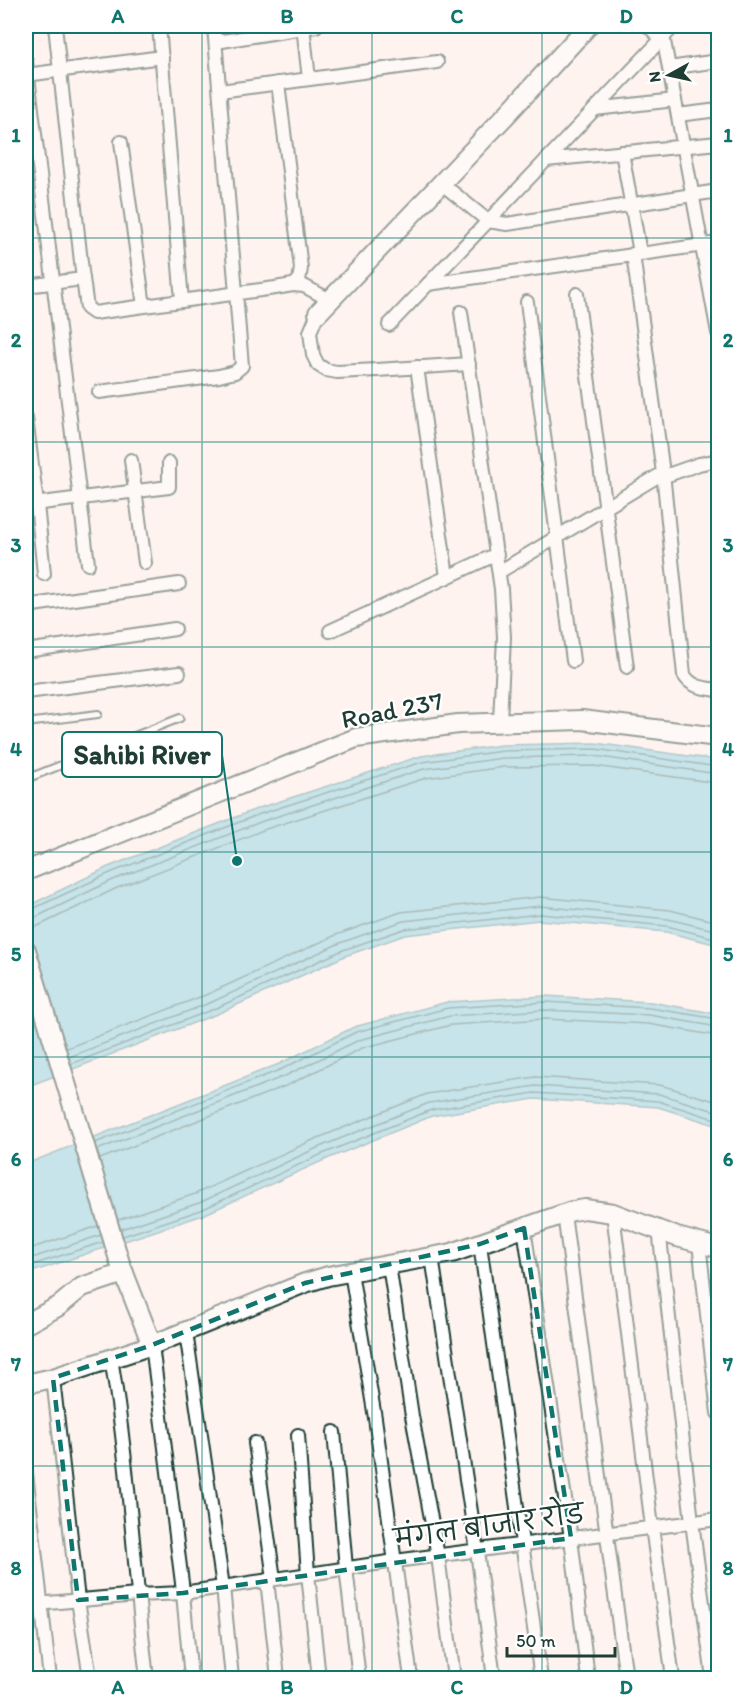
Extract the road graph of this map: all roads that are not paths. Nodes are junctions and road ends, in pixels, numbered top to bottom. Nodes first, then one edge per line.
1 (55, 26) edge
2 (159, 26) edge
3 (214, 26) edge
4 (308, 26) edge
5 (588, 26) edge
6 (648, 26) edge
7 (674, 26) edge
8 (662, 39) junction
9 (216, 42) junction
10 (162, 57) junction
11 (26, 61) edge
12 (718, 61) edge
13 (436, 62) dead end
14 (669, 68) junction
15 (60, 71) junction
16 (26, 75) edge
17 (309, 79) junction
18 (278, 83) junction
19 (220, 91) junction
20 (675, 99) junction
21 (595, 109) junction
22 (718, 110) edge
23 (678, 115) junction
24 (121, 142) dead end
25 (718, 143) edge
26 (684, 146) junction
27 (622, 152) junction
28 (546, 160) junction
29 (441, 183) junction
30 (718, 191) edge
31 (693, 194) junction
32 (631, 204) junction
33 (488, 221) junction
34 (718, 243) edge
35 (702, 245) junction
36 (637, 254) junction
37 (713, 277) edge
38 (83, 279) junction
39 (53, 283) junction
40 (428, 284) junction
41 (293, 285) junction
42 (26, 286) edge
43 (237, 293) junction
44 (577, 294) dead end
45 (182, 301) junction
46 (527, 302) dead end
47 (144, 306) junction
48 (324, 307) junction
49 (461, 312) dead end
50 (389, 325) dead end
51 (718, 333) edge
52 (469, 364) junction
53 (417, 367) junction
54 (99, 392) dead end
55 (26, 418) edge
56 (131, 460) dead end
57 (718, 460) edge
58 (169, 463) dead end
59 (663, 475) junction
60 (135, 492) junction
61 (80, 499) junction
62 (31, 505) edge
63 (605, 507) junction
64 (557, 537) junction
65 (497, 554) junction
66 (145, 563) dead end
67 (88, 564) dead end
68 (499, 572) junction
69 (44, 574) dead end
70 (447, 577) junction
71 (179, 584) dead end
72 (26, 606) edge
73 (175, 629) dead end
74 (330, 631) dead end
75 (26, 651) edge
76 (573, 662) dead end
77 (627, 667) dead end
78 (179, 673) dead end
79 (718, 690) edge
80 (26, 693) edge
81 (98, 714) dead end
82 (180, 718) dead end
83 (500, 721) junction
84 (26, 723) edge
85 (718, 737) edge
86 (26, 779) edge
87 (26, 871) edge
88 (26, 950) edge
89 (614, 1213) junction
90 (564, 1214) junction
91 (524, 1228) junction
92 (659, 1229) junction
93 (699, 1243) junction
94 (480, 1244) junction
95 (718, 1248) edge
96 (432, 1257) junction
97 (389, 1265) junction
98 (122, 1268) junction
99 (351, 1272) junction
100 (26, 1324) edge
101 (186, 1332) junction
102 (152, 1345) junction
103 (111, 1358) junction
104 (53, 1378) junction
105 (26, 1384) edge
106 (718, 1413) edge
107 (334, 1432) dead end
108 (298, 1435) dead end
109 (255, 1443) dead end
110 (26, 1473) edge
111 (718, 1519) edge
112 (692, 1522) junction
113 (652, 1527) junction
114 (605, 1534) junction
115 (571, 1538) junction
116 (522, 1545) junction
117 (477, 1551) junction
118 (438, 1556) junction
119 (395, 1561) junction
120 (346, 1568) junction
121 (308, 1574) junction
122 (270, 1580) junction
123 (223, 1587) junction
124 (183, 1593) junction
125 (137, 1594) junction
126 (78, 1600) junction
127 (40, 1604) junction
128 (26, 1605) edge
129 (50, 1678) edge
130 (90, 1678) edge
131 (147, 1678) edge
132 (191, 1678) edge
133 (232, 1678) edge
134 (278, 1678) edge
135 (320, 1678) edge
136 (359, 1678) edge
137 (411, 1678) edge
138 (454, 1678) edge
139 (494, 1678) edge
140 (541, 1678) edge
141 (588, 1678) edge
142 (626, 1678) edge
143 (673, 1678) edge
144 (713, 1678) edge

1 - 15 street
2 - 10 street
3 - 9 street
4 - 9 street
4 - 17 street
5 - 29 street
6 - 8 street
7 - 8 street
8 - 14 street
8 - 21 street
9 - 19 street
10 - 15 street
10 - 45 street
11 - 16 street
12 - 14 street
13 - 17 street
14 - 20 street
15 - 16 street
15 - 38 street
16 - 39 street
17 - 18 street
18 - 19 street
18 - 41 street
19 - 43 street
20 - 21 street
20 - 23 street
21 - 28 street
22 - 23 street
23 - 26 street
24 - 47 street
25 - 26 street
26 - 27 street
26 - 31 street
27 - 28 street
27 - 32 street
28 - 33 street
29 - 33 street
29 - 48 street
30 - 31 street
31 - 32 street
31 - 35 street
32 - 33 street
32 - 36 street
33 - 40 street
34 - 35 street
35 - 36 street
35 - 37 street
36 - 40 street
36 - 59 street
37 - 51 street
38 - 39 street
38 - 47 street
39 - 42 street
39 - 61 street
40 - 50 street
41 - 43 street
41 - 48 street
43 - 45 street
43 - 54 street
44 - 63 street
45 - 47 street
46 - 64 street
48 - 53 street
49 - 52 street
52 - 53 street
52 - 65 street
53 - 70 street
55 - 62 street
56 - 60 street
57 - 59 street
58 - 60 street
59 - 63 street
59 - 79 street
60 - 61 street
60 - 66 street
61 - 62 street
61 - 67 street
62 - 69 street
63 - 64 street
63 - 77 street
64 - 68 street
64 - 76 street
65 - 68 street
65 - 70 street
68 - 83 street
70 - 74 street
71 - 72 street
73 - 75 street
78 - 80 street
81 - 84 lane
82 - 86 lane
83 - 85 street, Road 237
83 - 87 street, Road 237
88 - 98 street
89 - 90 street
89 - 92 street
89 - 113 street
90 - 91 street
90 - 114 street
91 - 94 street
91 - 115 street
92 - 93 street
92 - 112 street
93 - 95 street
93 - 106 street
94 - 96 street
94 - 116 street
96 - 97 street
96 - 117 street
97 - 99 street
97 - 118 street
98 - 100 street
98 - 102 street
99 - 101 street
99 - 119 street
101 - 102 street
101 - 123 street
102 - 103 street
102 - 124 street
103 - 104 street
103 - 125 street
104 - 105 street
104 - 126 street
107 - 120 street
108 - 121 street
109 - 122 street
110 - 127 street
111 - 112 street, मंगल बाजार रोड
112 - 113 street, मंगल बाजार रोड
112 - 144 street
113 - 114 street, मंगल बाजार रोड
113 - 143 street
114 - 115 street, मंगल बाजार रोड
114 - 142 street
115 - 116 street, मंगल बाजार रोड
115 - 141 street
116 - 117 street, मंगल बाजार रोड
116 - 140 street
117 - 118 street, मंगल बाजार रोड
117 - 139 street
118 - 119 street, मंगल बाजार रोड
118 - 138 street
119 - 120 street, मंगल बाजार रोड
119 - 137 street
120 - 121 street, मंगल बाजार रोड
120 - 136 street
121 - 122 street, मंगल बाजार रोड
121 - 135 street
122 - 123 street, मंगल बाजार रोड
122 - 134 street
123 - 124 street, मंगल बाजार रोड
123 - 133 street
124 - 125 street, मंगल बाजार रोड
124 - 132 street
125 - 126 street, मंगल बाजार रोड
125 - 131 street
126 - 127 street, मंगल बाजार रोड
126 - 130 street
127 - 128 street, मंगल बाजार रोड
127 - 129 street

